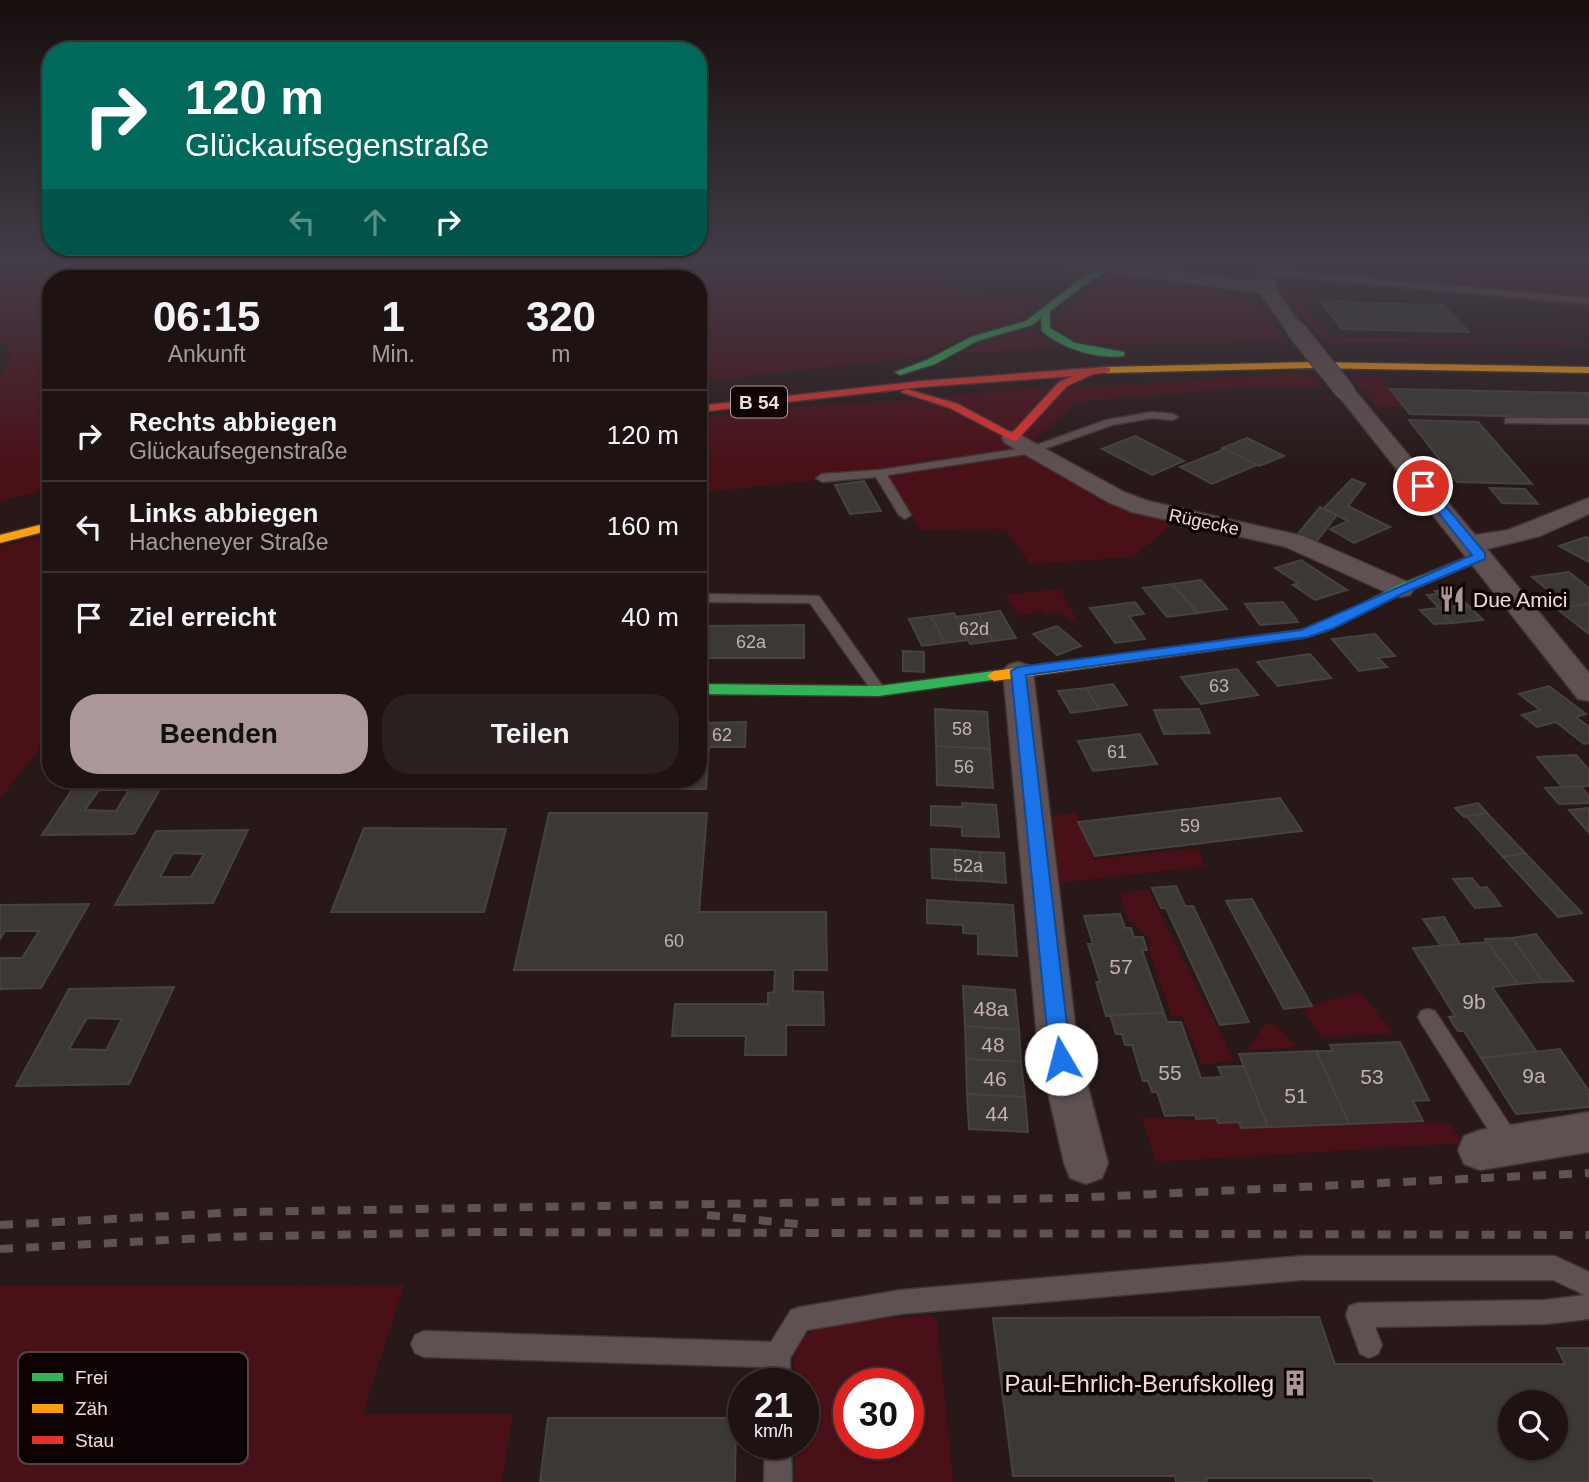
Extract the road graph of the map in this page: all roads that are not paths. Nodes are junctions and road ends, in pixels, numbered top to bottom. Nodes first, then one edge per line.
1 (1005, 330) edge
2 (1048, 330) edge
3 (1296, 330) edge
4 (1126, 355) junction
5 (1589, 357) edge
6 (1098, 370) junction
7 (1589, 370) edge
8 (899, 372) junction
9 (862, 390) junction
10 (707, 393) edge
11 (707, 408) edge
12 (1172, 417) dead end
13 (1509, 421) dead end
14 (1589, 421) edge
15 (1023, 444) junction
16 (880, 473) junction
17 (822, 478) dead end
18 (1589, 505) edge
19 (905, 515) dead end
20 (42, 528) edge
21 (0, 539) edge
22 (1475, 550) junction
23 (1401, 589) junction
24 (707, 598) edge
25 (1018, 671) junction
26 (707, 689) edge
27 (879, 691) junction
28 (1589, 692) edge
29 (1428, 1017) dead end
30 (1589, 1132) edge
31 (1495, 1148) joint
32 (1086, 1163) dead end
33 (1589, 1285) edge
34 (1589, 1307) edge
35 (424, 1344) dead end
36 (1369, 1345) dead end
37 (777, 1355) junction
38 (777, 1368) edge
39 (778, 1459) edge
40 (778, 1482) edge

1 - 8 main road
2 - 4 main road
3 - 22 street, bridge
4 - 5 main road, B 54
4 - 8 main road, B 54
6 - 7 main road, B 54
6 - 9 main road, B 54
6 - 15 main road
8 - 10 main road, B 54
9 - 11 main road, B 54
9 - 15 main road
12 - 15 lane
13 - 14 lane
15 - 16 lane
15 - 23 street, Rügecke
16 - 17 lane
16 - 19 lane
18 - 22 street
20 - 21 main road
22 - 23 main road
22 - 28 street
23 - 25 main road
24 - 27 lane
25 - 27 main road
25 - 32 street
26 - 27 main road
29 - 31 lane
30 - 31 street
33 - 37 lane
34 - 36 lane
35 - 37 lane
37 - 38 lane
39 - 40 lane

